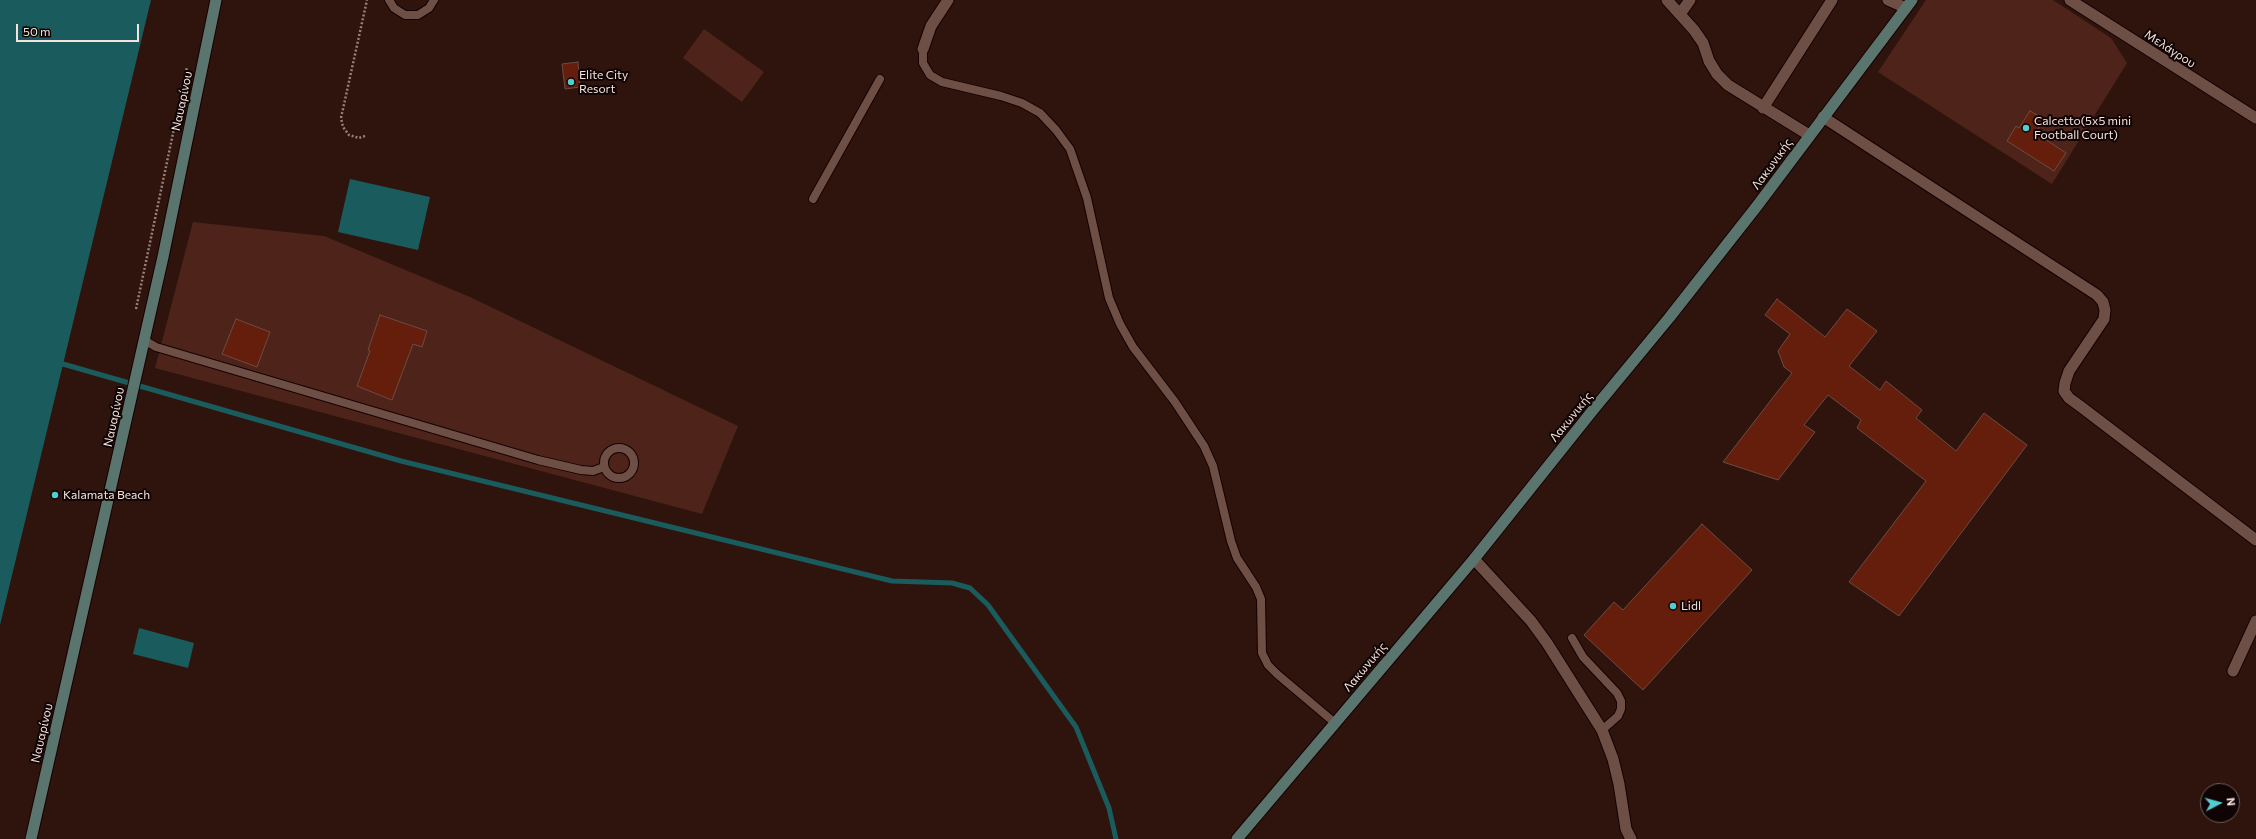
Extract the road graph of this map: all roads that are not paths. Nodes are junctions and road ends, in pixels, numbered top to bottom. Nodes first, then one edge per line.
1 (216, 0) edge
2 (389, 0) edge
3 (434, 0) edge
4 (1667, 0) edge
5 (1690, 0) edge
6 (1832, 0) edge
7 (1888, 0) edge
8 (2070, 0) edge
9 (944, 1) edge
10 (1909, 4) edge
11 (1680, 14) junction
12 (923, 49) joint
13 (880, 79) dead end
14 (1763, 108) junction
15 (1823, 117) junction
16 (2256, 118) edge
17 (1809, 135) junction
18 (813, 199) dead end
19 (144, 340) junction
20 (604, 467) dead end
21 (2256, 540) edge
22 (1474, 559) junction
23 (2256, 621) edge
24 (1572, 638) dead end
25 (2234, 672) dead end
26 (1335, 723) junction
27 (1602, 730) junction
28 (31, 839) edge
29 (1237, 839) edge
30 (1631, 839) edge

1 - 19 main road, Ναυαρίνου
2 - 3 lane
4 - 11 street
5 - 11 street
6 - 14 street
7 - 10 street
8 - 16 street, Μελάγρου
9 - 12 street
10 - 15 main road, Λακωνικής
11 - 14 street
12 - 26 lane
13 - 18 lane
14 - 17 street
15 - 17 main road, Λακωνικής
15 - 21 street
17 - 22 main road, Λακωνικής
19 - 20 lane
19 - 28 main road, Ναυαρίνου
22 - 26 main road, Λακωνικής
22 - 27 street
23 - 25 street
24 - 27 lane
26 - 29 main road, Λακωνικής
27 - 30 street

